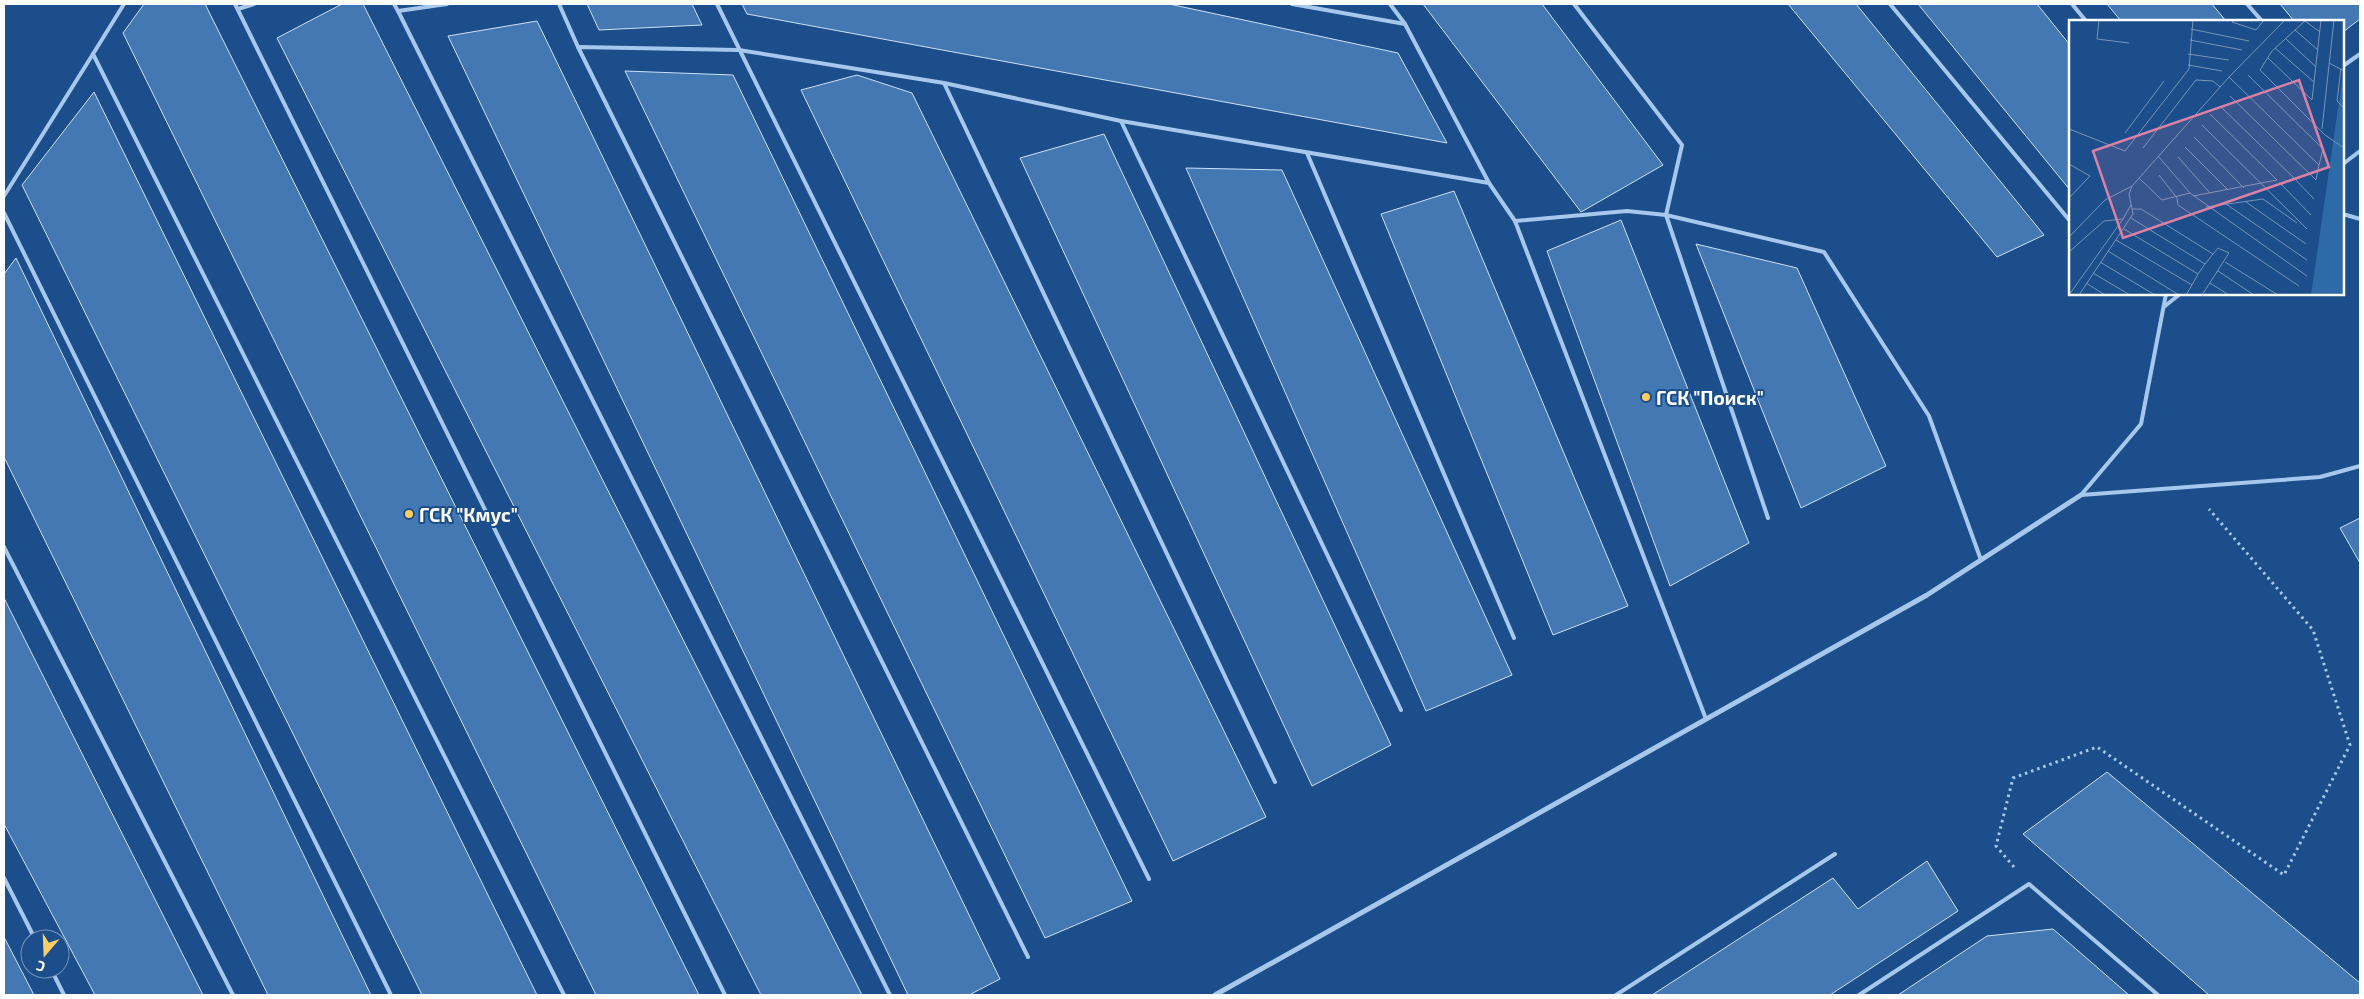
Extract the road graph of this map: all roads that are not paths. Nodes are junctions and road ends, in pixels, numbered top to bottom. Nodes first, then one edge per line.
1 (124, 4) edge
2 (235, 4) edge
3 (254, 4) edge
4 (394, 4) edge
5 (447, 4) edge
6 (559, 4) edge
7 (717, 4) edge
8 (1292, 4) edge
9 (1390, 4) edge
10 (1574, 4) edge
11 (1890, 4) edge
12 (2072, 4) edge
13 (2247, 4) edge
14 (238, 9) junction
15 (398, 11) junction
16 (2085, 20) edge
17 (2261, 20) edge
18 (1406, 24) junction
19 (578, 47) junction
20 (739, 50) junction
21 (93, 54) junction
22 (2360, 54) edge
23 (2344, 65) edge
24 (944, 83) junction
25 (1121, 121) junction
26 (2360, 151) edge
27 (1307, 153) junction
28 (2344, 163) edge
29 (1490, 183) junction
30 (4, 196) edge
31 (4, 214) edge
32 (1666, 214) junction
33 (2344, 214) edge
34 (2360, 219) edge
35 (2069, 220) edge
36 (1515, 221) junction
37 (2166, 295) edge
38 (2179, 295) edge
39 (2164, 306) junction
40 (2360, 466) edge
41 (2081, 495) junction
42 (1768, 518) dead end
43 (4, 547) edge
44 (1981, 560) junction
45 (1514, 638) dead end
46 (1401, 710) dead end
47 (1706, 719) junction
48 (1275, 782) dead end
49 (1835, 854) dead end
50 (4, 878) edge
51 (1150, 879) dead end
52 (30, 929) edge
53 (1028, 957) dead end
54 (56, 979) edge
55 (64, 995) edge
56 (233, 995) edge
57 (391, 995) edge
58 (564, 995) edge
59 (725, 995) edge
60 (890, 995) edge
61 (1216, 995) edge
62 (1616, 995) edge
63 (1859, 995) edge
64 (2158, 995) edge

1 - 21 lane
2 - 14 lane
3 - 14 lane
4 - 15 lane
5 - 15 lane
6 - 19 lane
7 - 20 lane
8 - 18 lane
9 - 18 lane
10 - 32 lane
11 - 35 lane
12 - 16 lane
13 - 17 lane
14 - 59 lane
15 - 60 lane
18 - 29 lane
19 - 20 lane
19 - 53 lane
20 - 24 lane
20 - 51 lane
21 - 30 lane
21 - 58 lane
22 - 23 lane
24 - 25 lane
24 - 48 lane
25 - 27 lane
25 - 46 lane
26 - 28 lane
27 - 29 lane
27 - 45 lane
29 - 36 lane
31 - 57 lane
32 - 36 lane
32 - 42 lane
32 - 44 lane
33 - 34 lane
36 - 47 lane
37 - 39 lane
38 - 39 lane
39 - 41 lane
40 - 41 lane
41 - 44 street
43 - 56 lane
44 - 47 street
47 - 61 street
49 - 62 lane
50 - 52 lane
54 - 55 lane
63 - 64 lane

